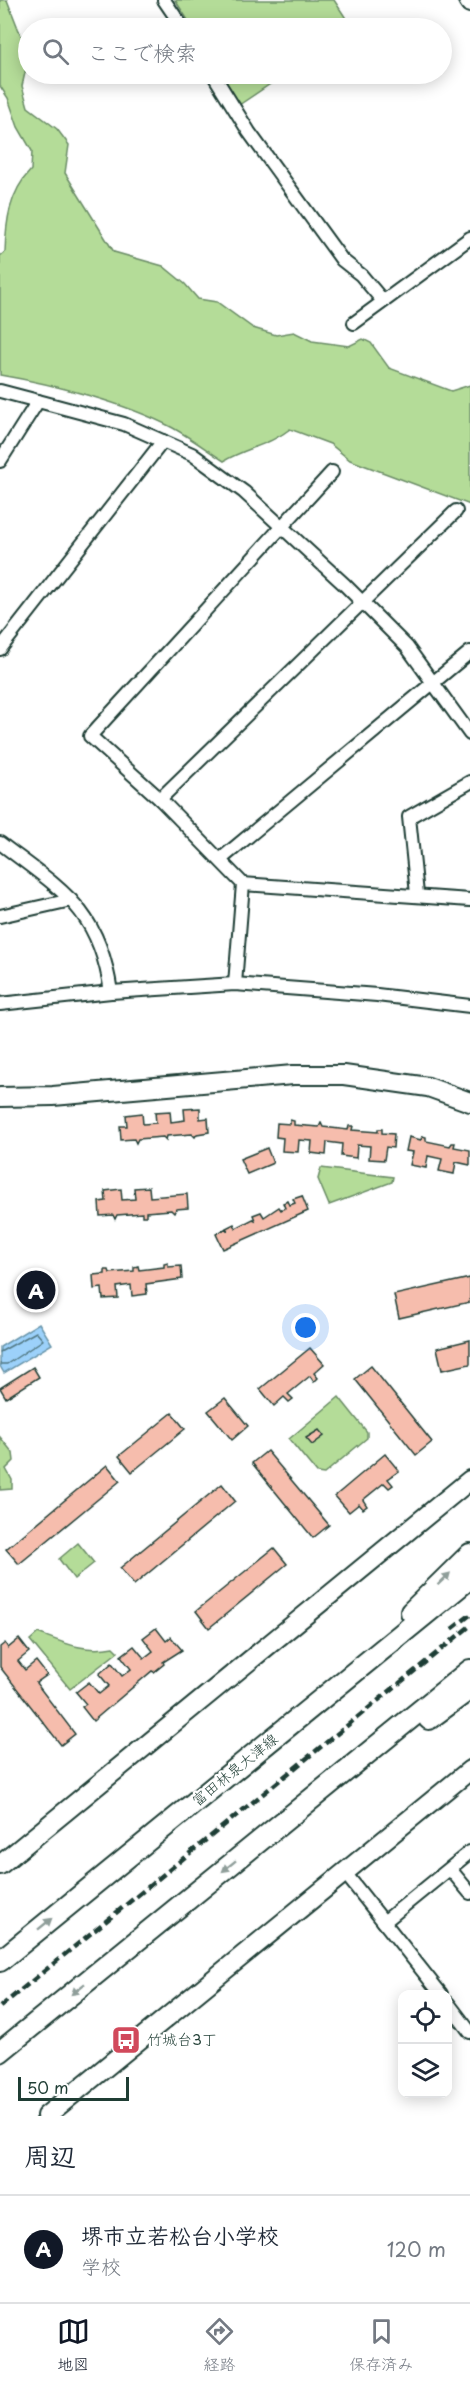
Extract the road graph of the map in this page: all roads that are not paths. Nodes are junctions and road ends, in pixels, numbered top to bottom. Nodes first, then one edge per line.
1 (164, 0) edge
2 (176, 18) edge
3 (219, 84) edge
4 (470, 238) edge
5 (383, 301) junction
6 (354, 323) dead end
7 (0, 391) edge
8 (38, 401) junction
9 (163, 441) junction
10 (0, 461) edge
11 (332, 472) dead end
12 (456, 511) dead end
13 (283, 525) junction
14 (362, 602) junction
15 (0, 650) edge
16 (470, 652) edge
17 (433, 683) junction
18 (470, 735) edge
19 (470, 782) edge
20 (160, 799) junction
21 (0, 843) edge
22 (221, 860) junction
23 (243, 885) junction
24 (417, 894) junction
25 (71, 900) junction
26 (470, 900) edge
27 (0, 916) edge
28 (235, 984) junction
29 (111, 992) junction
30 (0, 1004) edge
31 (470, 1006) edge
32 (0, 1097) edge
33 (470, 1102) edge
34 (470, 1480) edge
35 (470, 1554) edge
36 (470, 1578) edge
37 (470, 1670) edge
38 (470, 1689) edge
39 (295, 1721) junction
40 (470, 1770) edge
41 (262, 1839) junction
42 (470, 1852) edge
43 (0, 1865) edge
44 (450, 1869) junction
45 (345, 1873) junction
46 (470, 1893) edge
47 (384, 1922) junction
48 (0, 1961) edge
49 (437, 1990) edge
50 (452, 2009) edge
51 (470, 2032) edge
52 (0, 2052) edge
53 (46, 2116) edge

1 - 2 street
3 - 5 street
4 - 5 street
5 - 6 street
7 - 8 street
8 - 9 street
8 - 10 street
9 - 13 street
9 - 15 street
11 - 13 street
12 - 14 street
13 - 14 street
13 - 20 street
14 - 17 street
14 - 20 street
16 - 17 street
17 - 18 street
17 - 22 street
19 - 24 street
20 - 22 street
21 - 25 street
22 - 23 street
23 - 24 street
23 - 28 street
24 - 26 street
25 - 27 street
25 - 29 street
28 - 29 street
28 - 31 street
29 - 30 street
32 - 33 street
34 - 43 street
39 -> 35 main road
36 - 39 main road, 富田林泉大津線
37 - 41 main road
38 - 41 main road
48 -> 39 main road, 富田林泉大津線
40 - 45 street
41 -> 52 main road
42 - 44 street
44 - 46 street
44 - 47 street
45 - 47 street
45 - 53 street
47 - 49 street
50 - 51 street

